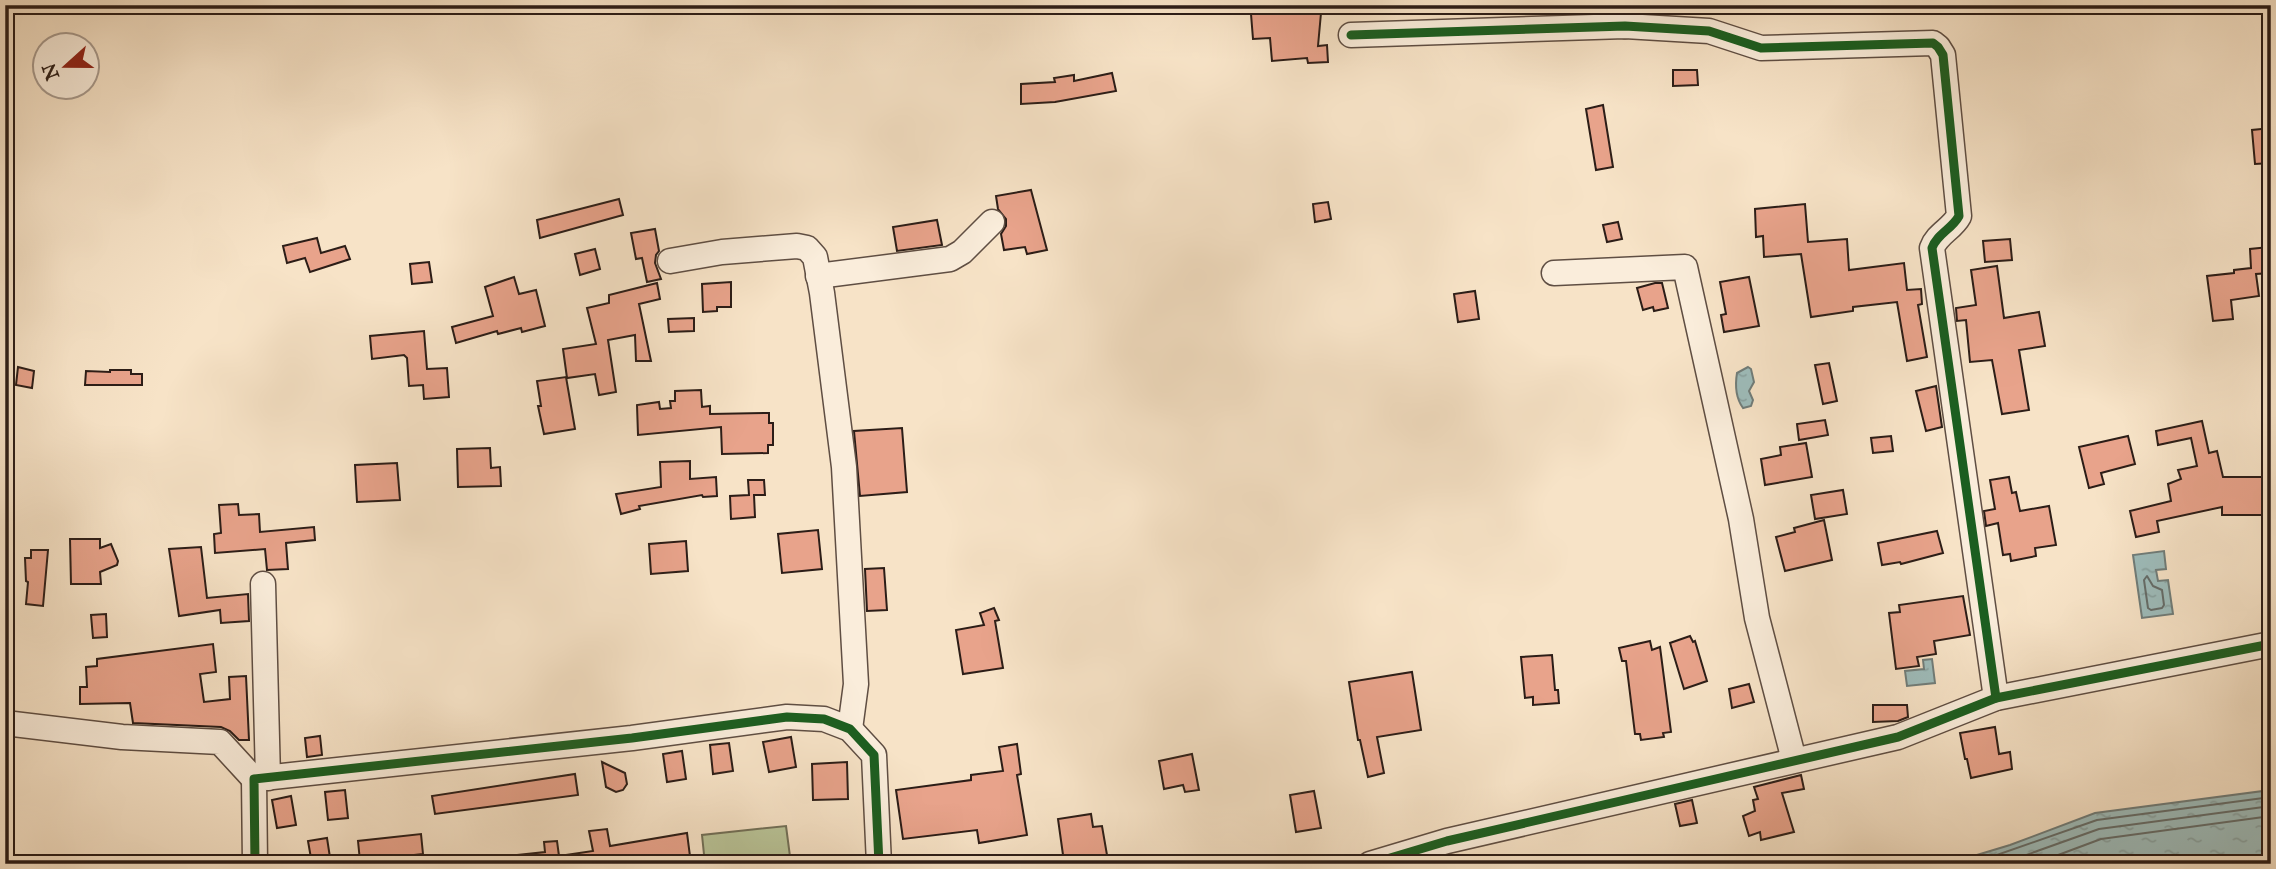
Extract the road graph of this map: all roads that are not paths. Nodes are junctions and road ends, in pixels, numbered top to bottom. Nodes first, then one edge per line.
1 (1626, 16) edge
2 (1351, 35) dead end
3 (992, 222) dead end
4 (670, 261) dead end
5 (1554, 273) dead end
6 (818, 276) junction
7 (263, 584) dead end
8 (2271, 644) edge
9 (1996, 698) junction
10 (5, 723) edge
11 (850, 729) junction
12 (1794, 760) junction
13 (261, 779) junction
14 (255, 864) edge
15 (879, 864) edge
16 (1370, 864) edge

1 - 2 street
1 - 9 street
3 - 6 street
4 - 6 street
5 - 12 street
6 - 11 street
7 - 13 street
8 - 9 street
9 - 12 street
10 - 13 street
11 - 13 street
11 - 15 street
12 - 16 street
13 - 14 street

